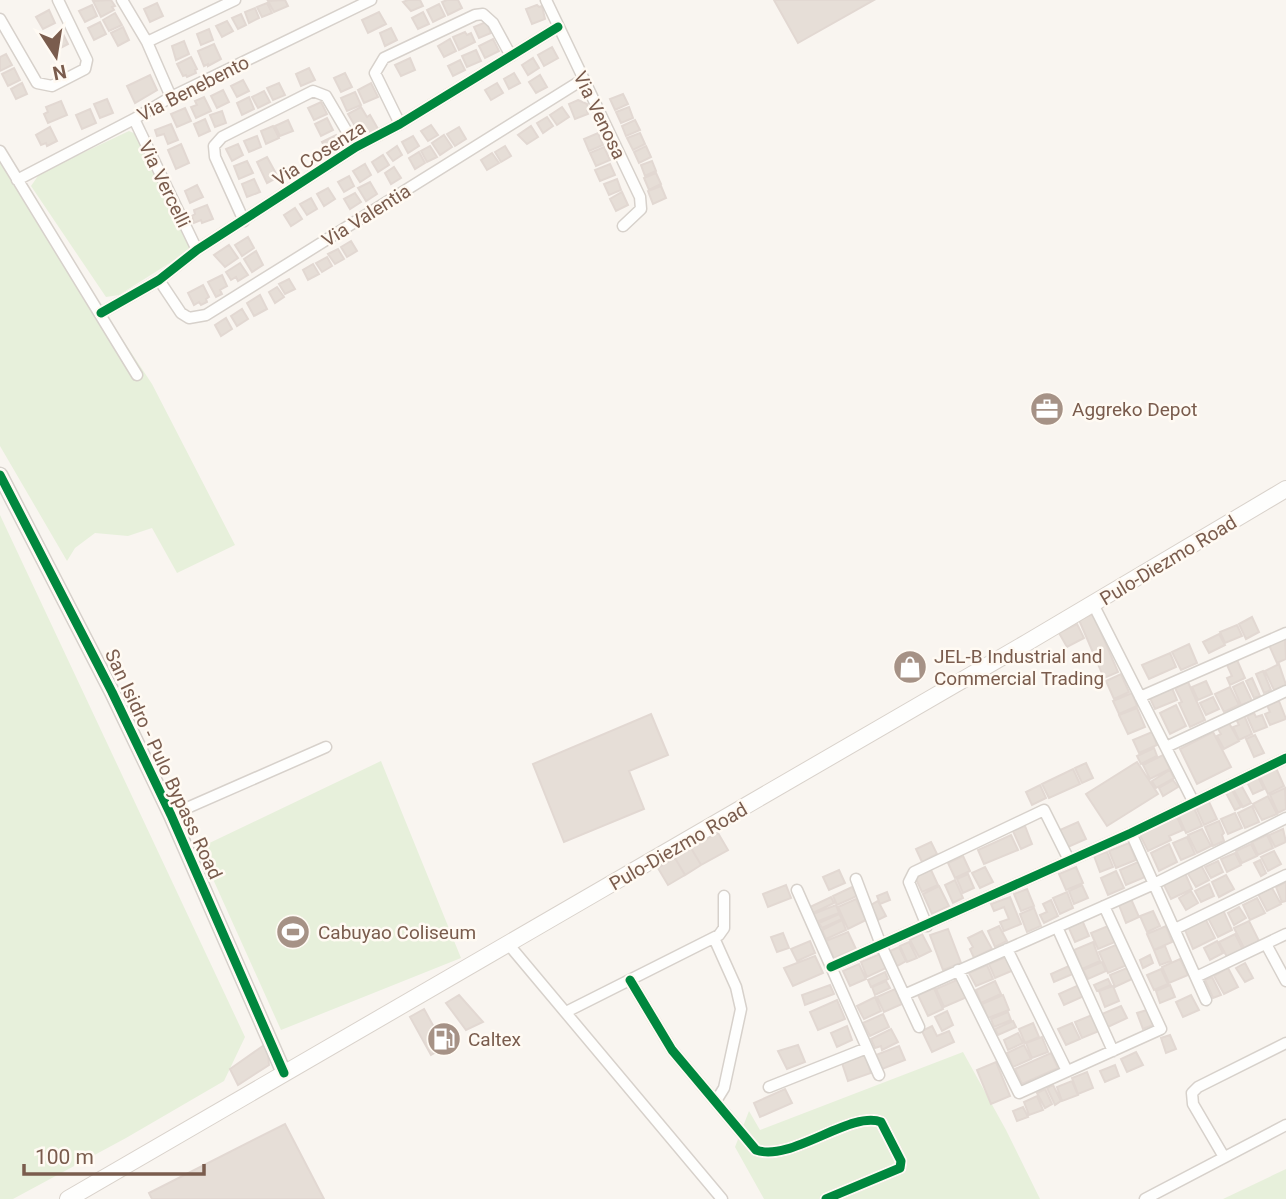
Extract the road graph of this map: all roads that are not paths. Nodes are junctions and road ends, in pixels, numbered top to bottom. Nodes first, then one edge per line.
1 (58, 0) edge
2 (122, 0) edge
3 (235, 0) edge
4 (371, 0) edge
5 (546, 0) edge
6 (0, 19) edge
7 (558, 27) junction
8 (147, 42) junction
9 (511, 56) junction
10 (582, 80) junction
11 (171, 97) junction
12 (134, 119) junction
13 (400, 124) junction
14 (356, 147) junction
15 (0, 150) edge
16 (17, 180) junction
17 (244, 221) junction
18 (623, 226) dead end
19 (197, 250) junction
20 (159, 280) junction
21 (101, 313) junction
22 (137, 375) dead end
23 (0, 475) edge
24 (1286, 489) edge
25 (1093, 604) junction
26 (1286, 633) edge
27 (1286, 691) edge
28 (1140, 697) junction
29 (326, 747) dead end
30 (1166, 747) junction
31 (1286, 758) edge
32 (1194, 803) junction
33 (171, 815) junction
34 (1286, 818) edge
35 (1131, 834) junction
36 (1069, 860) junction
37 (1286, 875) edge
38 (856, 879) dead end
39 (1154, 884) junction
40 (797, 890) dead end
41 (724, 896) dead end
42 (1104, 906) junction
43 (927, 926) junction
44 (1057, 927) junction
45 (1175, 929) junction
46 (1286, 934) edge
47 (714, 938) junction
48 (1266, 944) junction
49 (509, 945) junction
50 (881, 945) junction
51 (1007, 949) junction
52 (831, 967) junction
53 (958, 970) junction
54 (1196, 977) junction
55 (630, 980) junction
56 (1286, 981) edge
57 (904, 995) junction
58 (1206, 1000) dead end
59 (566, 1013) junction
60 (919, 1027) dead end
61 (1286, 1042) edge
62 (867, 1048) junction
63 (1113, 1051) junction
64 (1067, 1071) junction
65 (284, 1073) junction
66 (879, 1075) dead end
67 (769, 1087) dead end
68 (716, 1101) junction
69 (1286, 1125) edge
70 (1224, 1157) junction
71 (68, 1199) edge
72 (722, 1199) edge
73 (826, 1199) edge
74 (1145, 1199) edge

1 - 6 street
2 - 8 street
3 - 8 street
4 - 11 street, Via Benebento
5 - 7 street, Via Venosa
7 - 9 street, Via Cosenza
7 - 10 street, Via Venosa
8 - 11 street
9 - 13 street, Via Cosenza
9 - 13 street
10 - 18 street, Via Venosa
10 - 20 street, Via Valentia
11 - 12 street, Via Benebento
12 - 16 street, Via Benebento
12 - 19 street, Via Vercelli
13 - 14 street, Via Cosenza
14 - 17 street, Via Cosenza
14 - 17 street
15 - 16 street
16 - 21 street
17 - 19 street, Via Cosenza
19 - 20 street, Via Cosenza
20 - 21 street, Via Cosenza
21 - 22 street
23 - 33 street, San Isidro - Pulo Bypass Road
24 - 25 main road, Pulo-Diezmo Road
25 - 28 street
25 - 49 main road, Pulo-Diezmo Road
26 - 28 street
27 - 30 street
28 - 30 street
29 - 33 street
30 - 32 street
31 - 32 street
32 - 35 street
33 - 65 street, San Isidro - Pulo Bypass Road
34 - 39 street
35 - 36 street
35 - 39 street
36 - 43 street
36 - 43 street
37 - 45 street
38 - 50 street
39 - 42 street
39 - 45 street
40 - 52 street
41 - 47 street
42 - 44 street
42 - 63 street
43 - 50 street
44 - 51 street
44 - 63 street
45 - 54 street
46 - 48 street
47 - 55 street
47 - 68 street
48 - 54 street
48 - 56 street
49 - 59 street
49 - 65 main road, Pulo-Diezmo Road
50 - 52 street
50 - 57 street
51 - 53 street
51 - 64 street
52 - 62 street
53 - 57 street
53 - 64 street
54 - 58 street
55 - 59 street
55 - 68 street
57 - 60 street
59 - 72 street
61 - 70 street
62 - 66 street
62 - 67 street
63 - 64 street
65 - 71 main road, Pulo-Diezmo Road
68 - 73 street
69 - 70 street
70 - 74 street

